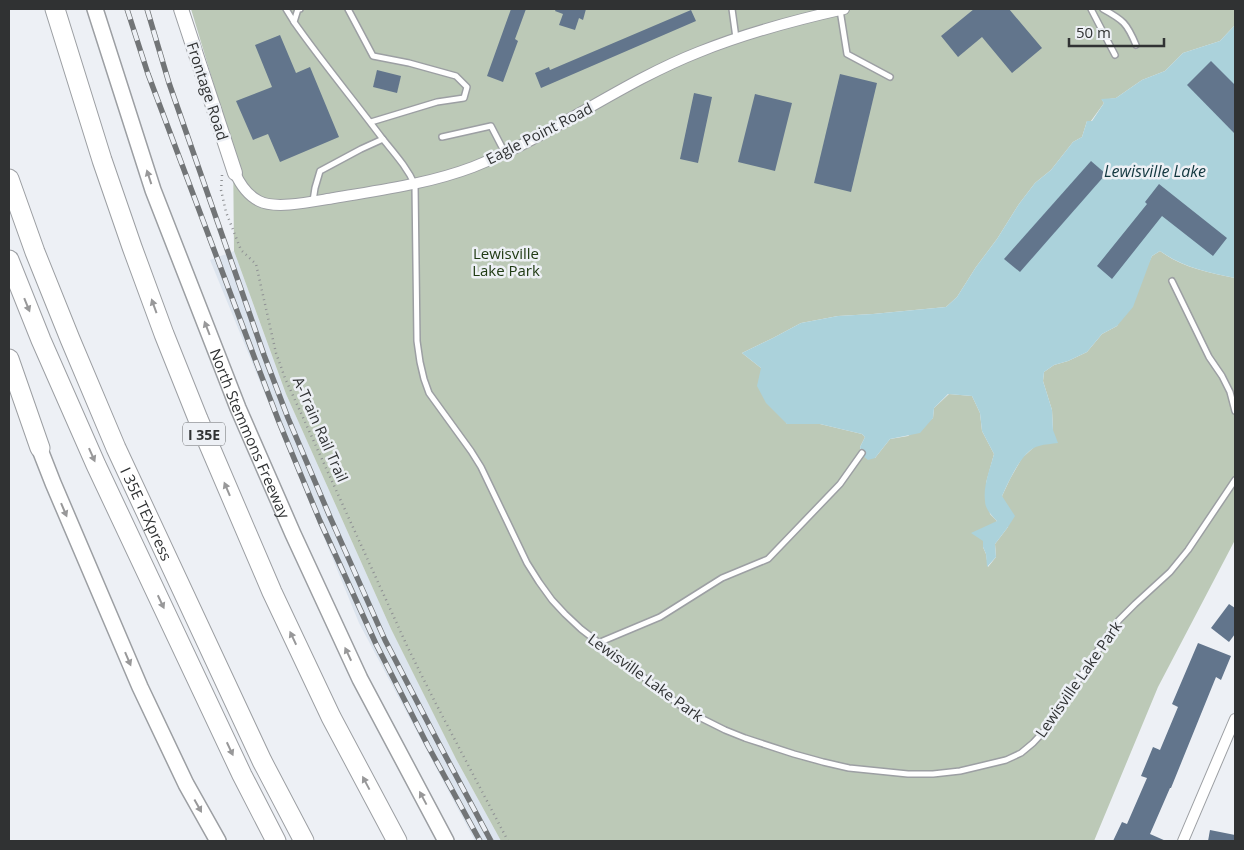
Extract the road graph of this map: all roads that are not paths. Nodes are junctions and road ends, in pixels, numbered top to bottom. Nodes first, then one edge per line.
1 (55, 9) edge
2 (95, 9) edge
3 (180, 9) edge
4 (286, 9) edge
5 (300, 9) edge
6 (348, 9) edge
7 (732, 9) edge
8 (842, 9) edge
9 (1091, 9) edge
10 (1103, 9) edge
11 (294, 22) junction
12 (736, 38) junction
13 (1136, 45) dead end
14 (1115, 55) dead end
15 (890, 77) dead end
16 (371, 122) junction
17 (442, 137) dead end
18 (383, 139) junction
19 (505, 153) junction
20 (229, 170) joint
21 (9, 179) edge
22 (415, 185) junction
23 (313, 201) junction
24 (9, 260) edge
25 (1172, 281) dead end
26 (9, 359) edge
27 (9, 378) edge
28 (1235, 411) edge
29 (40, 448) junction
30 (862, 453) dead end
31 (1235, 480) edge
32 (598, 643) junction
33 (1235, 719) edge
34 (218, 841) edge
35 (276, 841) edge
36 (304, 841) edge
37 (398, 841) edge
38 (446, 841) edge
39 (1183, 841) edge

37 -> 1 highway, I 35E
38 -> 2 main road, North Stemmons Freeway
3 - 20 street, Frontage Road
4 - 11 lane, Lewisville Lake Park
5 - 11 lane
6 - 16 lane
7 - 12 lane
8 - 12 street, Eagle Point Road
8 - 15 lane
9 - 14 lane
10 - 13 lane
11 - 16 lane, Lewisville Lake Park
12 - 19 street, Eagle Point Road
16 - 18 lane, Lewisville Lake Park
17 - 19 lane
18 - 22 lane, Lewisville Lake Park
18 - 23 lane
19 - 22 street, Eagle Point Road
20 - 23 street, Eagle Point Road
21 - 36 highway, I 35E TEXpress
22 - 23 street, Eagle Point Road
22 - 32 lane, Lewisville Lake Park
24 -> 35 highway
25 - 28 lane
26 - 29 highway
27 - 29 main road
29 -> 34 main road
30 - 32 lane
31 - 32 lane, Lewisville Lake Park
33 - 39 street

